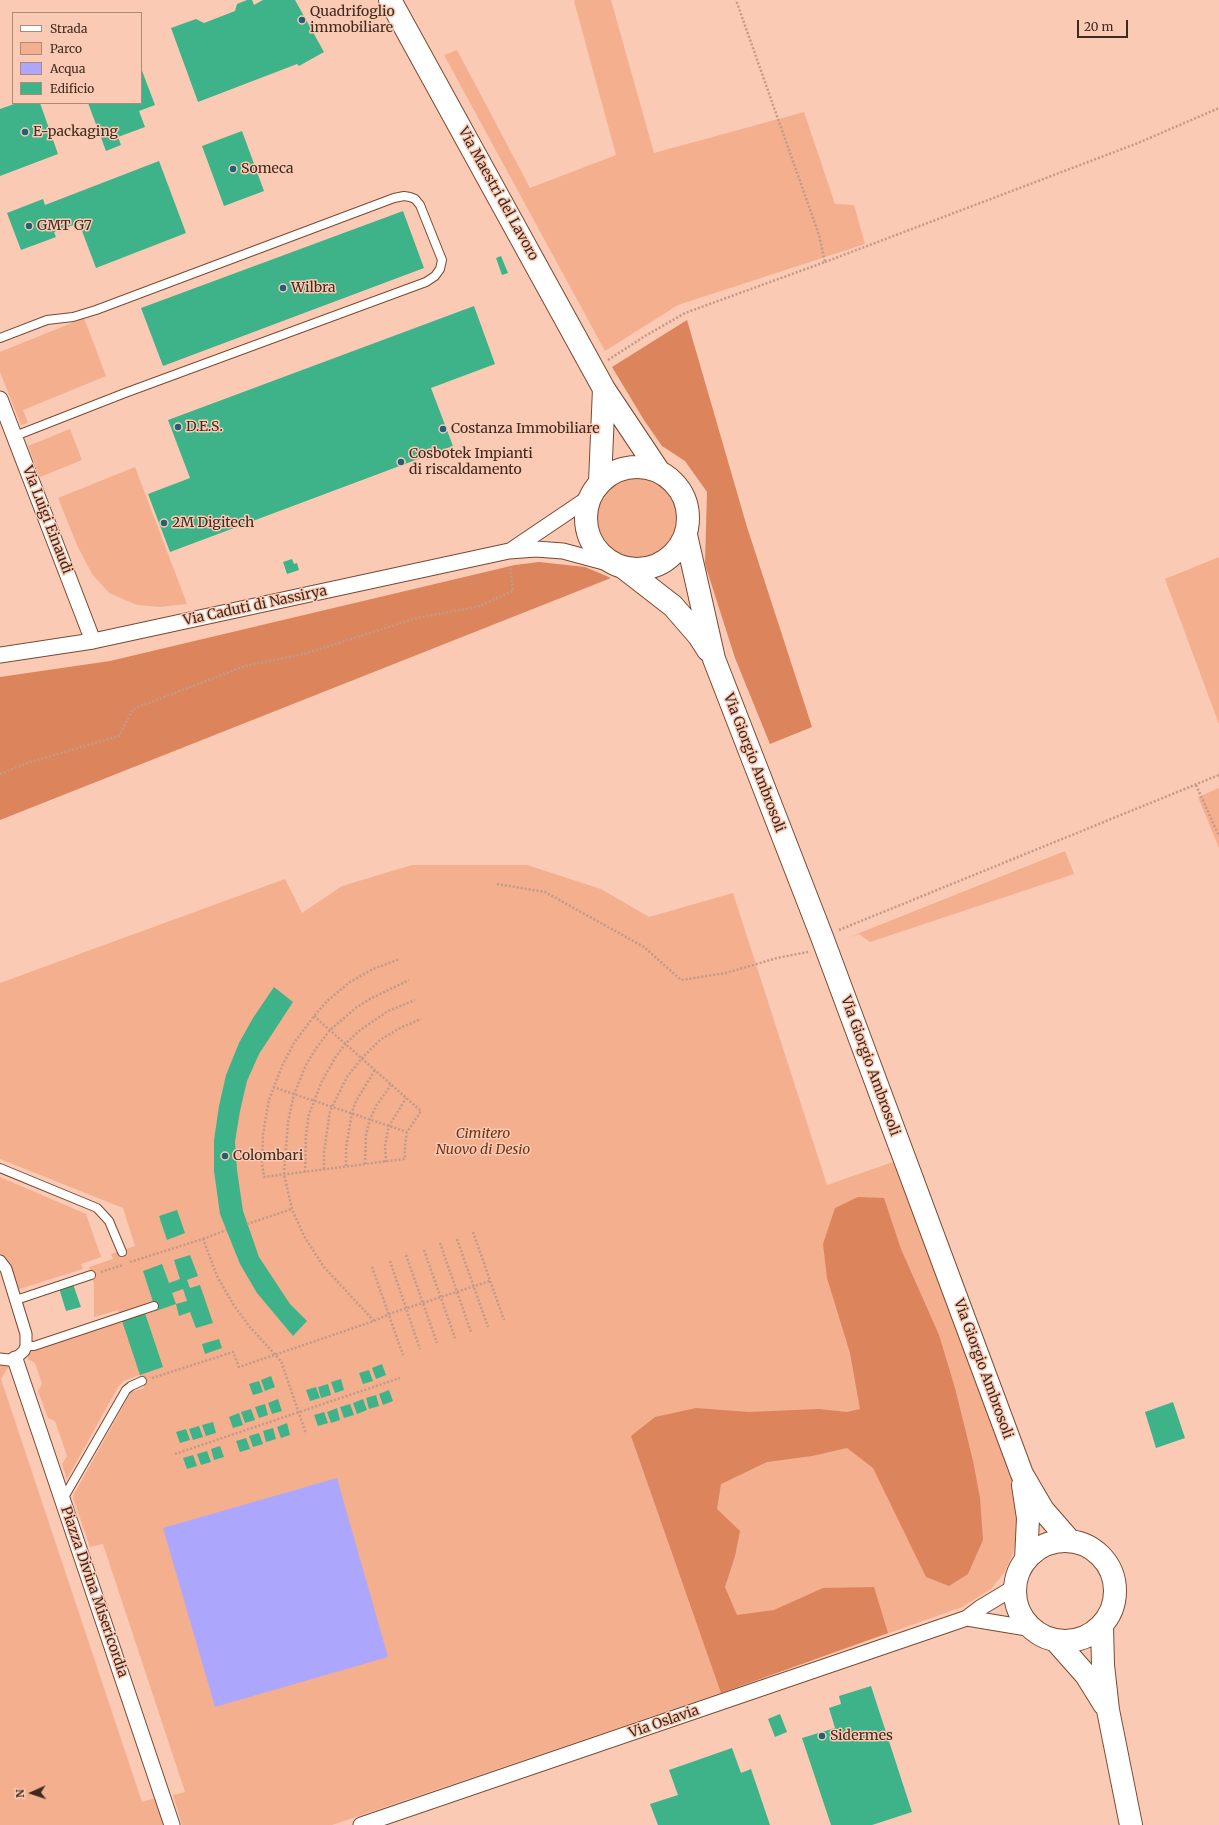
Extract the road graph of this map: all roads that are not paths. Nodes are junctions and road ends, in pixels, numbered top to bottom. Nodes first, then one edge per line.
1 (390, 0) edge
2 (0, 338) edge
3 (604, 389) junction
4 (0, 399) edge
5 (15, 436) junction
6 (658, 470) junction
7 (595, 490) junction
8 (686, 535) junction
9 (509, 552) junction
10 (619, 567) junction
11 (93, 641) junction
12 (0, 655) edge
13 (714, 659) junction
14 (0, 1168) edge
15 (122, 1252) dead end
16 (0, 1261) edge
17 (91, 1275) road end
18 (16, 1300) junction
19 (154, 1306) dead end
20 (26, 1346) junction
21 (0, 1359) edge
22 (15, 1359) junction
23 (142, 1381) road end
24 (1022, 1474) junction
25 (63, 1499) junction
26 (1070, 1541) junction
27 (1026, 1560) junction
28 (1015, 1587) junction
29 (967, 1618) junction
30 (1102, 1626) junction
31 (1033, 1630) junction
32 (1055, 1640) junction
33 (1108, 1710) junction
34 (172, 1825) edge
35 (361, 1825) edge
36 (1131, 1825) edge

1 - 3 main road, Via Maestri del Lavoro
2 - 5 lane
3 - 6 main road, Via Maestri del Lavoro
3 - 7 main road, Via Maestri del Lavoro
4 - 5 street, Via Luigi Einaudi
5 - 11 street, Via Luigi Einaudi
6 - 7 main road
6 - 8 main road
7 - 9 street, Via Caduti di Nassirya
7 - 10 main road
8 - 10 main road
8 - 13 main road, Via Giorgio Ambrosoli
9 - 10 street, Via Caduti di Nassirya
9 - 11 street, Via Caduti di Nassirya
10 - 13 main road, Via Giorgio Ambrosoli
11 - 12 street, Via Caduti di Nassirya
13 - 24 main road, Via Giorgio Ambrosoli
14 - 15 lane
16 - 18 street
17 - 18 lane
18 - 20 street
19 - 20 lane
20 - 22 street
21 - 22 street
22 - 25 street, Piazza Divina Misericordia
23 - 25 lane
24 - 26 main road, Via Giorgio Ambrosoli
24 - 27 main road, Via Giorgio Ambrosoli
25 - 34 street, Piazza Divina Misericordia
26 - 27 main road
26 - 30 main road
27 - 28 main road
28 - 29 street, Via Oslavia
28 - 31 main road
29 - 31 street, Via Oslavia
29 - 35 street, Via Oslavia
30 - 32 main road
30 - 33 main road
31 - 32 main road
32 - 33 main road
33 - 36 main road

